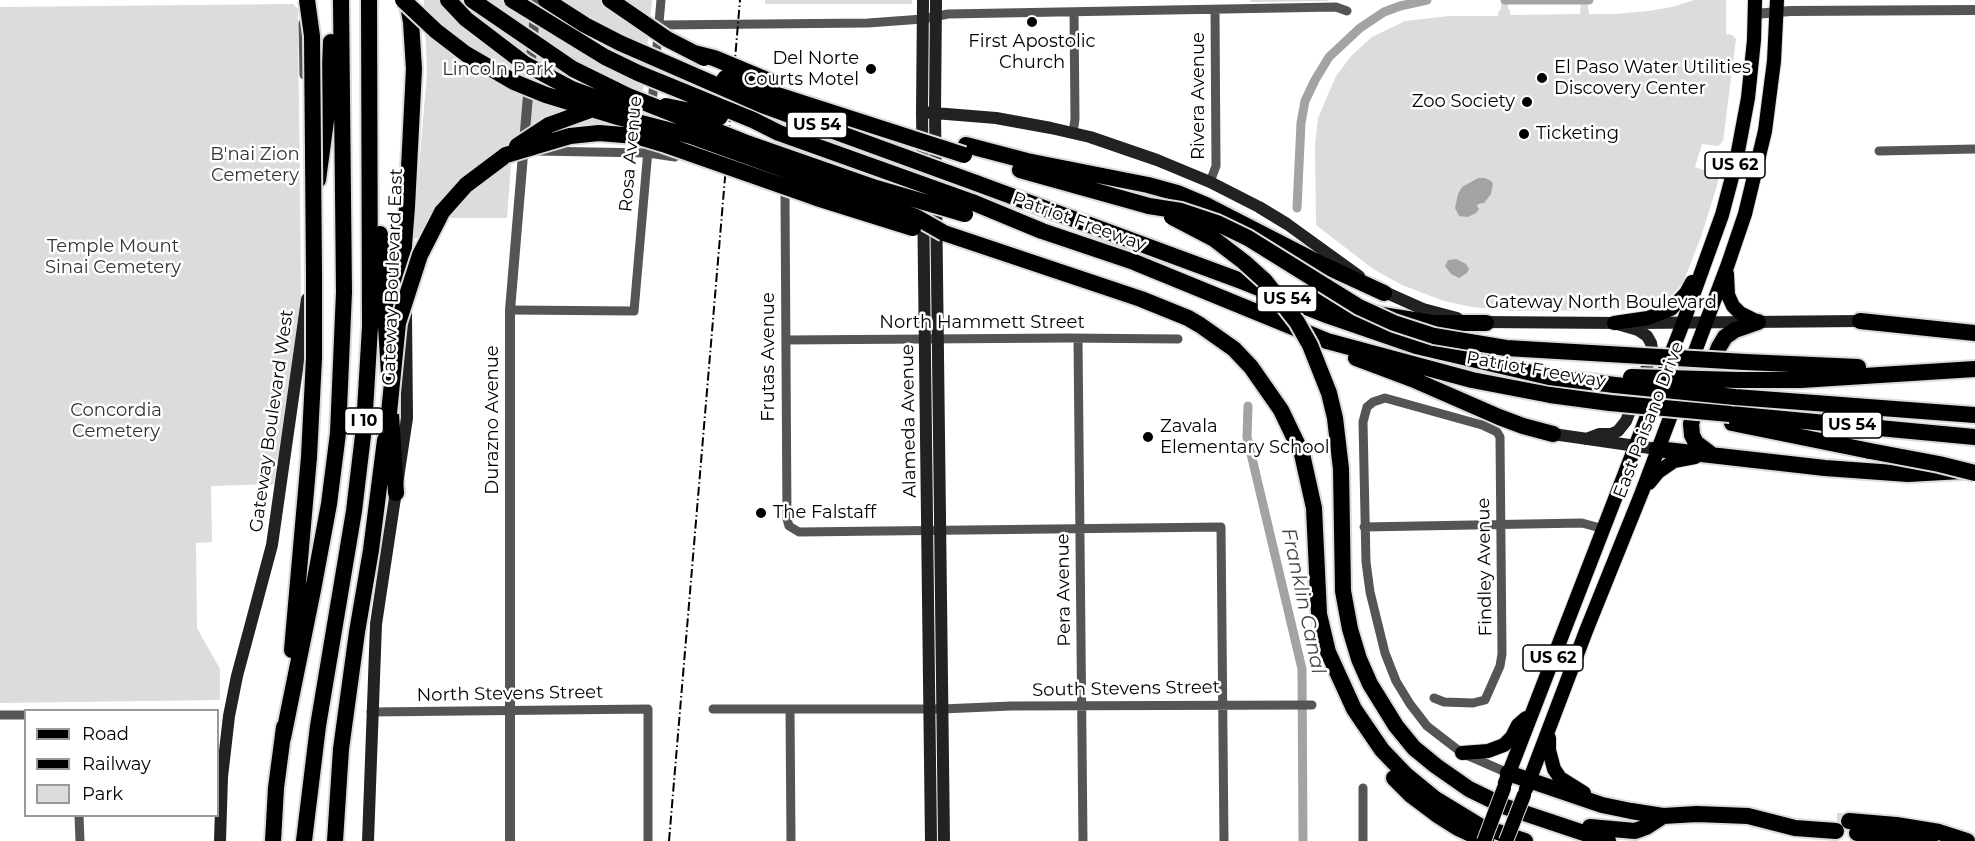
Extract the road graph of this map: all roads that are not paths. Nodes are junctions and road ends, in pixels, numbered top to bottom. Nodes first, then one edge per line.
1 (301, 0) edge
2 (307, 0) edge
3 (405, 0) edge
4 (417, 0) edge
5 (448, 0) edge
6 (472, 0) edge
7 (512, 0) edge
8 (536, 0) edge
9 (546, 0) edge
10 (610, 0) edge
11 (661, 0) edge
12 (923, 0) edge
13 (936, 0) edge
14 (1049, 0) edge
15 (369, 4) edge
16 (336, 5) edge
17 (1777, 6) edge
18 (1755, 7) edge
19 (1215, 10) junction
20 (1975, 10) edge
21 (1347, 11) dead end
22 (1049, 12) junction
23 (1074, 12) junction
24 (936, 16) junction
25 (923, 20) junction
26 (659, 25) junction
27 (694, 53) junction
28 (369, 58) junction
29 (662, 61) junction
30 (771, 93) junction
31 (922, 112) junction
32 (935, 112) junction
33 (779, 133) junction
34 (1073, 133) junction
35 (691, 136) junction
36 (1975, 149) edge
37 (965, 150) junction
38 (524, 151) junction
39 (1879, 151) dead end
40 (648, 153) junction
41 (506, 155) junction
42 (675, 157) dead end
43 (1736, 162) junction
44 (1757, 167) junction
45 (1210, 182) junction
46 (785, 196) dead end
47 (1149, 206) junction
48 (969, 208) junction
49 (944, 233) junction
50 (1708, 254) junction
51 (308, 261) junction
52 (1728, 264) junction
53 (1244, 282) junction
54 (1384, 293) junction
55 (510, 310) junction
56 (1860, 321) joint
57 (1705, 322) junction
58 (1758, 322) junction
59 (398, 323) junction
60 (1486, 323) junction
61 (1614, 323) junction
62 (1683, 323) junction
63 (1975, 333) edge
64 (932, 339) junction
65 (1078, 339) junction
66 (1178, 339) dead end
67 (786, 340) junction
68 (1327, 341) junction
69 (1975, 369) edge
70 (1943, 371) junction
71 (1618, 381) junction
72 (1975, 415) edge
73 (1727, 418) junction
74 (1553, 434) joint
75 (1975, 437) edge
76 (1586, 439) junction
77 (1635, 446) junction
78 (1657, 449) junction
79 (1712, 455) junction
80 (1975, 471) edge
81 (1642, 492) junction
82 (396, 493) junction
83 (1501, 525) junction
84 (1364, 527) junction
85 (1080, 529) junction
86 (1604, 530) junction
87 (934, 532) junction
88 (1582, 585) junction
89 (1586, 631) junction
90 (1338, 675) junction
91 (1434, 698) dead end
92 (1223, 704) junction
93 (1312, 705) dead end
94 (1082, 706) junction
95 (713, 709) dead end
96 (790, 709) junction
97 (936, 709) junction
98 (509, 710) junction
99 (371, 712) junction
100 (1532, 712) junction
101 (0, 715) edge
102 (24, 715) edge
103 (224, 716) edge
104 (1550, 729) junction
105 (283, 738) junction
106 (1462, 753) junction
107 (1506, 781) junction
108 (1527, 788) junction
109 (1363, 789) dead end
110 (1616, 808) junction
111 (1663, 816) junction
112 (79, 817) edge
113 (1542, 820) junction
114 (1838, 829) junction
115 (274, 834) edge
116 (336, 834) edge
117 (304, 835) edge
118 (80, 841) edge
119 (220, 841) edge
120 (368, 841) edge
121 (510, 841) edge
122 (648, 841) edge
123 (791, 841) edge
124 (931, 841) edge
125 (944, 841) edge
126 (1083, 841) edge
127 (1224, 841) edge
128 (1363, 841) edge
129 (1485, 841) edge
130 (1506, 841) edge
131 (1525, 841) edge
132 (1608, 841) edge
133 (1877, 841) edge
134 (1930, 841) edge
135 (1967, 841) edge

1 - 51 street, Gateway Boulevard West
2 - 105 highway, bridge
3 - 35 highway, bridge
3 - 59 highway, bridge
4 - 82 main road, Gateway Boulevard East
5 - 35 highway, bridge
6 - 48 highway, bridge
7 - 33 highway, US 54, bridge
8 - 38 street, Durazno Avenue
9 - 29 highway, Patriot Freeway / US 54, bridge
10 - 27 highway, bridge
11 - 26 street, Rosa Avenue
12 - 25 main road, Alameda Avenue
13 - 24 main road, Alameda Avenue
14 - 22 street
15 - 28 highway, I 10
16 - 51 highway
16 - 105 highway, I 10
17 - 18 street
17 - 20 street
17 - 44 main road, East Paisano Drive / US 62
18 - 43 main road, East Paisano Drive / US 62
19 - 21 street
19 - 23 street
19 - 45 street, Rivera Avenue
22 - 23 street
22 - 24 street
23 - 34 street
24 - 25 street
24 - 32 main road, Alameda Avenue
25 - 26 street
25 - 31 main road, Alameda Avenue
26 - 40 street, Rosa Avenue
27 - 30 highway, bridge
27 - 37 highway, bridge
28 - 82 highway
28 - 117 highway, I 10
29 - 30 highway, bridge
29 - 53 highway, Patriot Freeway / US 54, bridge
30 - 37 highway, bridge
31 - 32 main road, Gateway North Boulevard
31 - 64 main road, Alameda Avenue
32 - 34 main road, Gateway North Boulevard
32 - 64 main road, Alameda Avenue
33 - 41 highway, bridge
33 - 48 highway, US 54, bridge
34 - 45 main road, Gateway North Boulevard
35 - 49 highway, bridge
36 - 39 street
37 - 47 highway
37 - 54 highway
38 - 40 street
38 - 55 street, Durazno Avenue
40 - 42 street
40 - 55 street, Rosa Avenue
41 - 49 highway, bridge
41 - 59 highway, bridge
43 - 44 main road
43 - 50 main road, East Paisano Drive / US 62
44 - 52 main road, East Paisano Drive / US 62
45 - 54 main road, Gateway North Boulevard
46 - 67 street, Frutas Avenue
47 - 70 highway, bridge
47 - 113 highway, bridge
48 - 68 highway, Patriot Freeway / US 54
49 - 90 highway
50 - 61 main road
50 - 62 main road, East Paisano Drive / US 62
51 - 103 main road, Gateway Boulevard West
52 - 57 main road, East Paisano Drive / US 62
52 - 58 main road
53 - 60 highway
53 - 71 highway, Patriot Freeway / US 54
54 - 60 main road, Gateway North Boulevard
55 - 98 street, Durazno Avenue
56 - 58 main road, Gateway North Boulevard
56 - 63 highway
57 - 58 main road, Gateway North Boulevard
57 - 62 main road, Gateway North Boulevard
57 - 78 main road, East Paisano Drive / US 62
58 - 79 highway
59 - 116 highway, bridge
60 - 61 main road, Gateway North Boulevard
61 - 62 main road, Gateway North Boulevard
61 - 76 main road
62 - 77 main road, East Paisano Drive / US 62
64 - 65 street, North Hammett Street
64 - 67 street, North Hammett Street
64 - 87 main road, Alameda Avenue
65 - 66 street, North Hammett Street
65 - 85 street, Pera Avenue
67 - 87 street, Frutas Avenue
68 - 73 highway, Patriot Freeway / US 54, bridge
68 - 74 highway
69 - 70 highway
70 - 71 highway, bridge
71 - 72 highway, bridge
73 - 75 highway, US 54
73 - 80 highway, bridge
74 - 76 main road
76 - 77 main road
77 - 78 main road
77 - 86 main road, East Paisano Drive / US 62
78 - 79 highway
78 - 81 main road, East Paisano Drive / US 62
79 - 80 highway
79 - 81 main road
81 - 89 main road, East Paisano Drive / US 62
82 - 99 main road, Gateway Boulevard East
83 - 84 street
83 - 84 street, Findley Avenue
83 - 86 street
83 - 91 street, Findley Avenue
84 - 106 street
85 - 87 street
85 - 92 street
85 - 94 street, Pera Avenue
86 - 88 main road, East Paisano Drive / US 62
87 - 97 main road, Alameda Avenue
88 - 89 main road
88 - 100 main road, East Paisano Drive / US 62
89 - 104 main road, East Paisano Drive / US 62
90 - 129 highway
90 - 131 highway
92 - 93 street, South Stevens Street
92 - 94 street, South Stevens Street
92 - 127 street
94 - 97 street, South Stevens Street
94 - 126 street, Pera Avenue
95 - 96 street
96 - 97 street
96 - 123 street
97 - 124 main road, Alameda Avenue
97 - 125 main road, Alameda Avenue
98 - 99 street, North Stevens Street
98 - 121 street, Durazno Avenue
98 - 122 street, North Stevens Street
99 - 120 main road, Gateway Boulevard East
100 - 106 main road
100 - 107 main road, East Paisano Drive / US 62
101 - 102 street
103 - 119 main road, Gateway Boulevard West
104 - 108 main road, East Paisano Drive / US 62
104 - 110 main road
105 - 115 highway, I 10
106 - 107 street
107 - 108 highway
107 - 129 main road, East Paisano Drive / US 62, bridge
108 - 110 highway
108 - 130 main road, East Paisano Drive / US 62, bridge
109 - 128 street
110 - 111 highway
111 - 113 highway
111 - 114 highway
112 - 118 street
113 - 132 highway
114 - 133 highway
114 - 134 highway
114 - 135 highway

